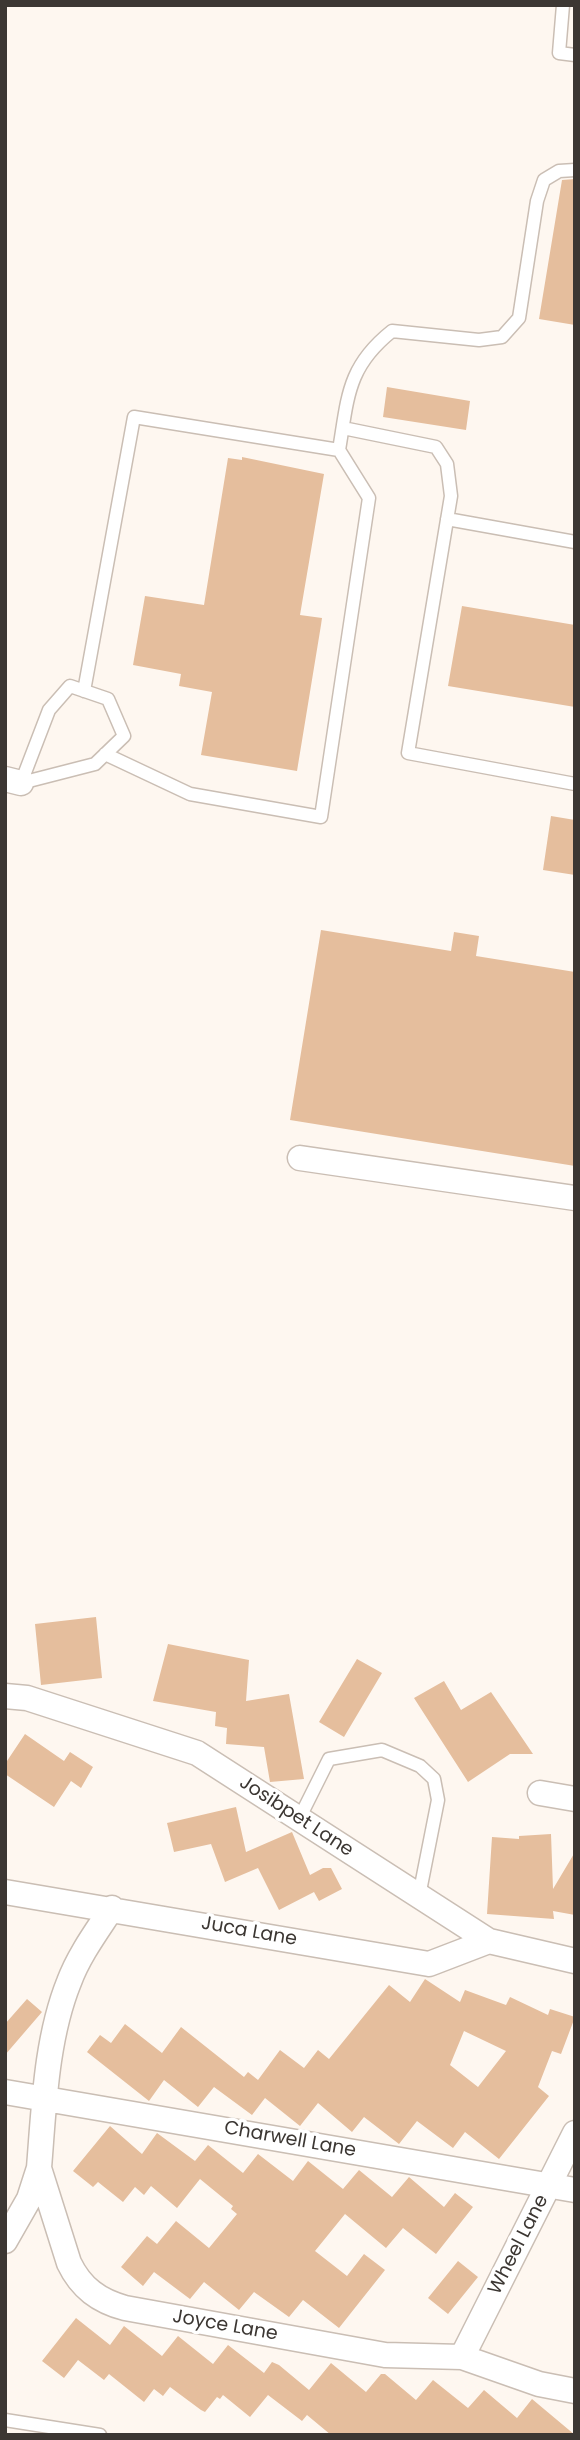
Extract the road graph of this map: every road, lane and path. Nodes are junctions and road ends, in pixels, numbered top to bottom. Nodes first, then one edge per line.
1 (564, 5) edge
2 (575, 55) edge
3 (575, 170) edge
4 (343, 428) junction
5 (339, 450) junction
6 (447, 519) junction
7 (575, 542) edge
8 (84, 691) junction
9 (105, 754) junction
10 (13, 781) edge
11 (575, 784) edge
12 (300, 1158) dead end
13 (575, 1198) edge
14 (5, 1696) edge
15 (540, 1793) dead end
16 (575, 1799) edge
17 (299, 1818) junction
18 (5, 1892) edge
19 (419, 1896) junction
20 (113, 1908) junction
21 (489, 1941) junction
22 (575, 1961) edge
23 (5, 2092) edge
24 (45, 2098) junction
25 (575, 2133) edge
26 (38, 2168) junction
27 (549, 2185) junction
28 (575, 2190) edge
29 (5, 2241) edge
30 (463, 2357) junction
31 (575, 2391) edge
32 (5, 2420) edge
33 (100, 2435) edge

1 - 2 lane
3 - 4 lane
4 - 5 lane
4 - 6 lane
5 - 8 lane
5 - 9 lane
6 - 7 lane
6 - 11 lane
8 - 9 lane
8 - 10 lane
9 - 10 lane
12 - 13 street
14 - 17 street, Josibpet Lane
15 - 16 street
17 - 19 street, Josibpet Lane
17 - 19 lane
18 - 20 street, Juca Lane
19 - 21 street, Josibpet Lane
20 - 21 street, Juca Lane
20 - 24 street
21 - 22 street, Josibpet Lane
23 - 24 street, Charwell Lane
24 - 26 street
24 - 27 street, Charwell Lane
25 - 27 street, Wheel Lane
26 - 29 street
26 - 30 street, Joyce Lane
27 - 28 street, Charwell Lane
27 - 30 street, Wheel Lane
30 - 31 street, Joyce Lane
32 - 33 lane

